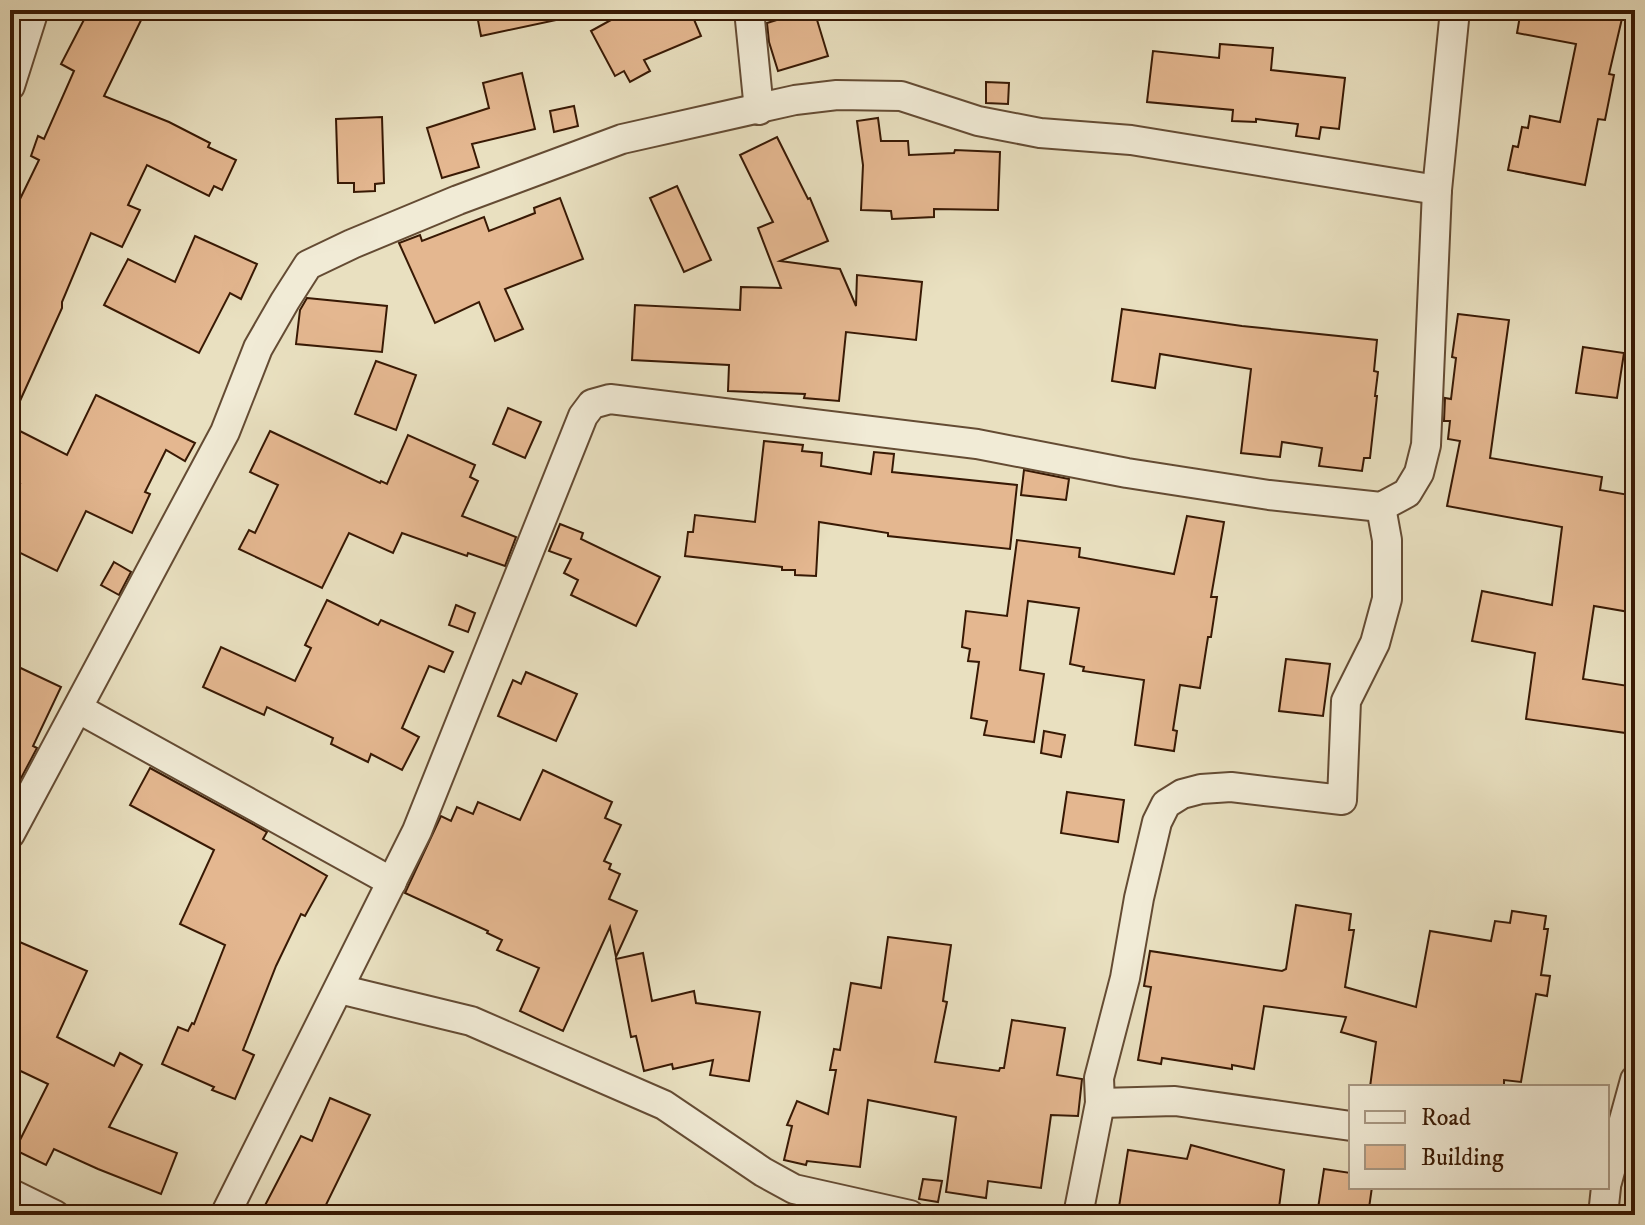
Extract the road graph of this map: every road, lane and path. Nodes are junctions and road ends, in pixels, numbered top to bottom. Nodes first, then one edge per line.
1 (34, 10) edge
2 (749, 10) edge
3 (1455, 10) edge
4 (10, 86) edge
5 (759, 110) junction
6 (1437, 190) junction
7 (1381, 507) junction
8 (79, 709) junction
9 (10, 834) edge
10 (392, 882) junction
11 (339, 989) junction
12 (1635, 1080) edge
13 (1100, 1103) junction
14 (1349, 1126) edge
15 (1609, 1170) edge
16 (1606, 1189) edge
17 (10, 1193) edge
18 (55, 1215) edge
19 (225, 1215) edge
20 (910, 1215) edge
21 (1078, 1215) edge
22 (1603, 1215) edge

1 - 4 street
2 - 5 street
3 - 6 street
5 - 6 street
5 - 8 street
6 - 7 street
7 - 10 street
7 - 13 street
8 - 9 street
8 - 10 street
10 - 11 street
11 - 19 street
11 - 20 street
12 - 15 street
13 - 14 street
13 - 21 street
16 - 22 street
17 - 18 street

